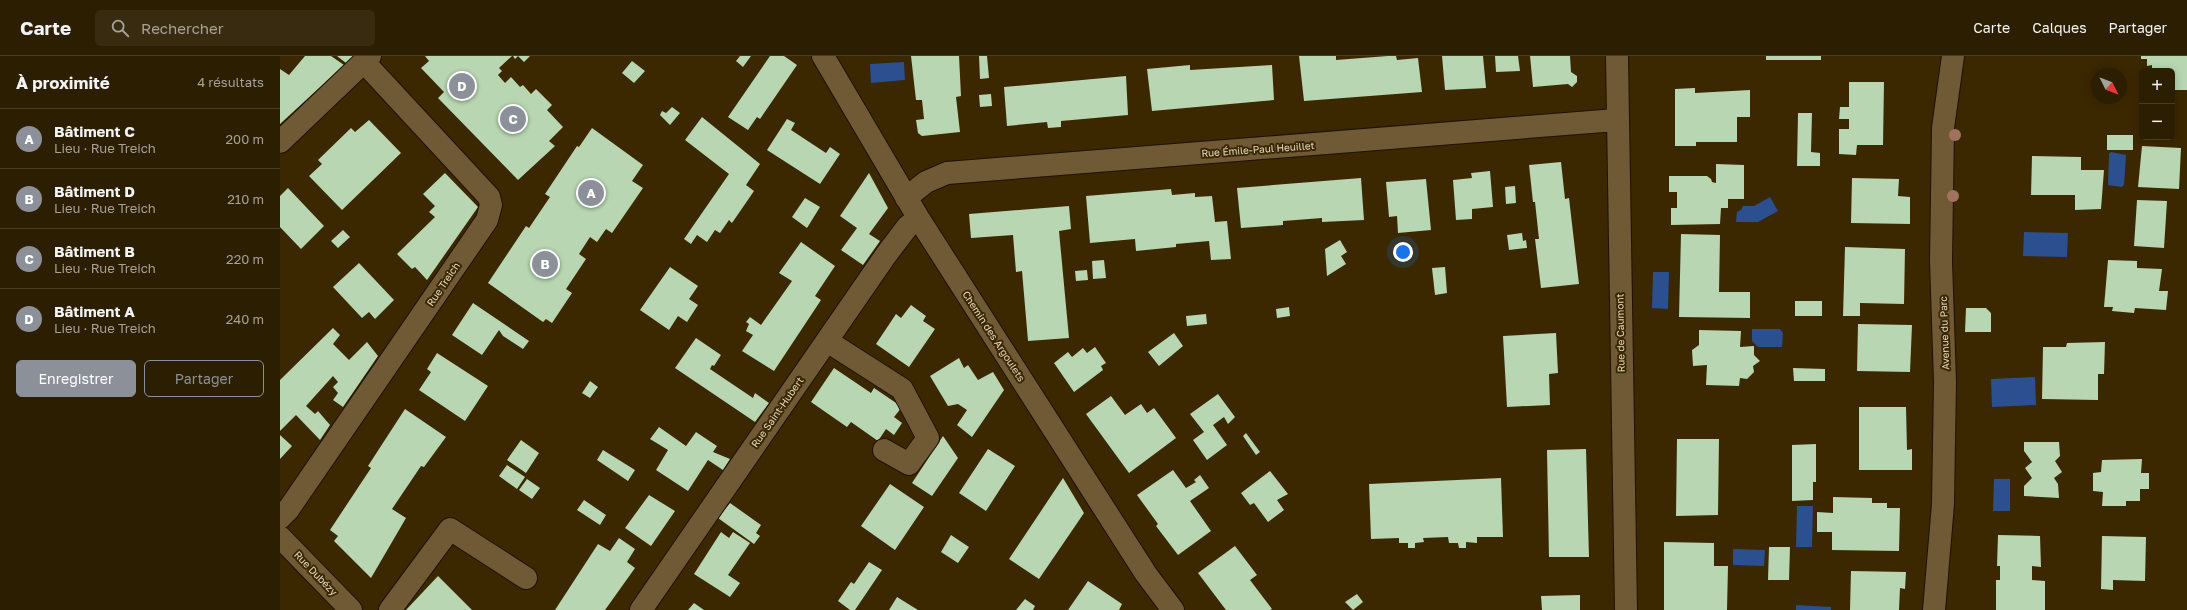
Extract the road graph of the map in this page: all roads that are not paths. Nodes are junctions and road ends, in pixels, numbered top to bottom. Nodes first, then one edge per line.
1 (823, 56) edge
2 (1616, 56) edge
3 (1953, 56) edge
4 (367, 59) edge
5 (1616, 120) junction
6 (280, 142) edge
7 (906, 198) junction
8 (919, 219) junction
9 (827, 341) junction
10 (884, 450) dead end
11 (280, 518) edge
12 (280, 536) edge
13 (526, 578) dead end
14 (1170, 609) edge
15 (351, 610) edge
16 (390, 610) edge
17 (641, 610) edge
18 (1626, 610) edge
19 (1934, 610) edge

1 - 7 street, Chemin des Argoulets
2 - 5 street, Rue de Caumont
3 - 19 street, Avenue du Parc
4 - 6 street
4 - 11 street, Rue Treich
5 - 7 street, Rue Émile-Paul Heuillet
5 - 18 street, Rue de Caumont
7 - 8 street, Chemin des Argoulets
8 - 9 street, Rue Saint-Hubert
8 - 14 street, Chemin des Argoulets
9 - 10 street
9 - 17 street, Rue Saint-Hubert
12 - 15 street, Rue Dubézy
13 - 16 street

